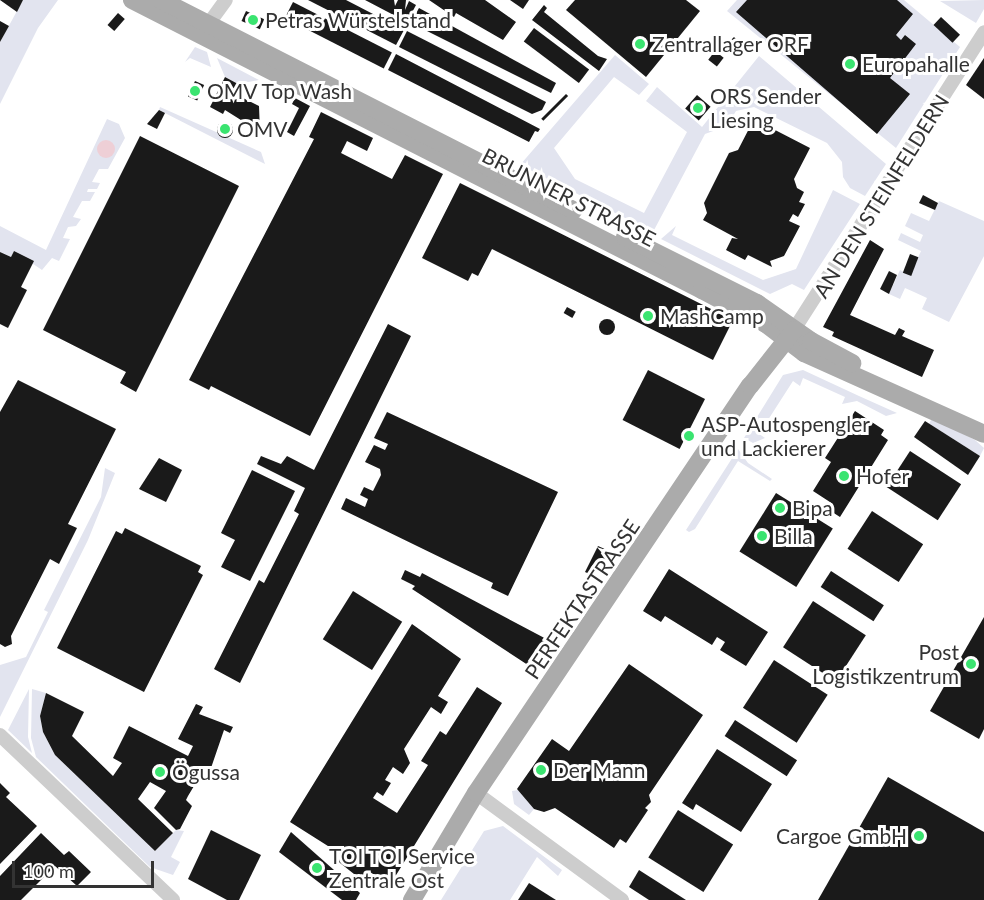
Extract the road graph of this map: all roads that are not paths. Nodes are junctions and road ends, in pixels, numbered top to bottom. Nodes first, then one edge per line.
1 (132, 0) edge
2 (161, 0) edge
3 (225, 0) edge
4 (204, 30) junction
5 (984, 32) edge
6 (790, 334) junction
7 (984, 423) edge
8 (984, 434) edge
9 (0, 735) edge
10 (476, 794) junction
11 (173, 900) edge
12 (412, 900) edge
13 (622, 900) edge

1 - 4 main road, BRUNNER STRASSE
2 - 4 main road, BRUNNER STRASSE
3 - 4 street
4 - 6 main road, BRUNNER STRASSE
5 - 6 street, AN DEN STEINFELDERN
6 - 7 main road, BRUNNER STRASSE
6 - 8 main road, BRUNNER STRASSE
6 - 10 main road, PERFEKTASTRASSE
9 - 11 street
10 - 12 main road, PERFEKTASTRASSE
10 - 13 street

